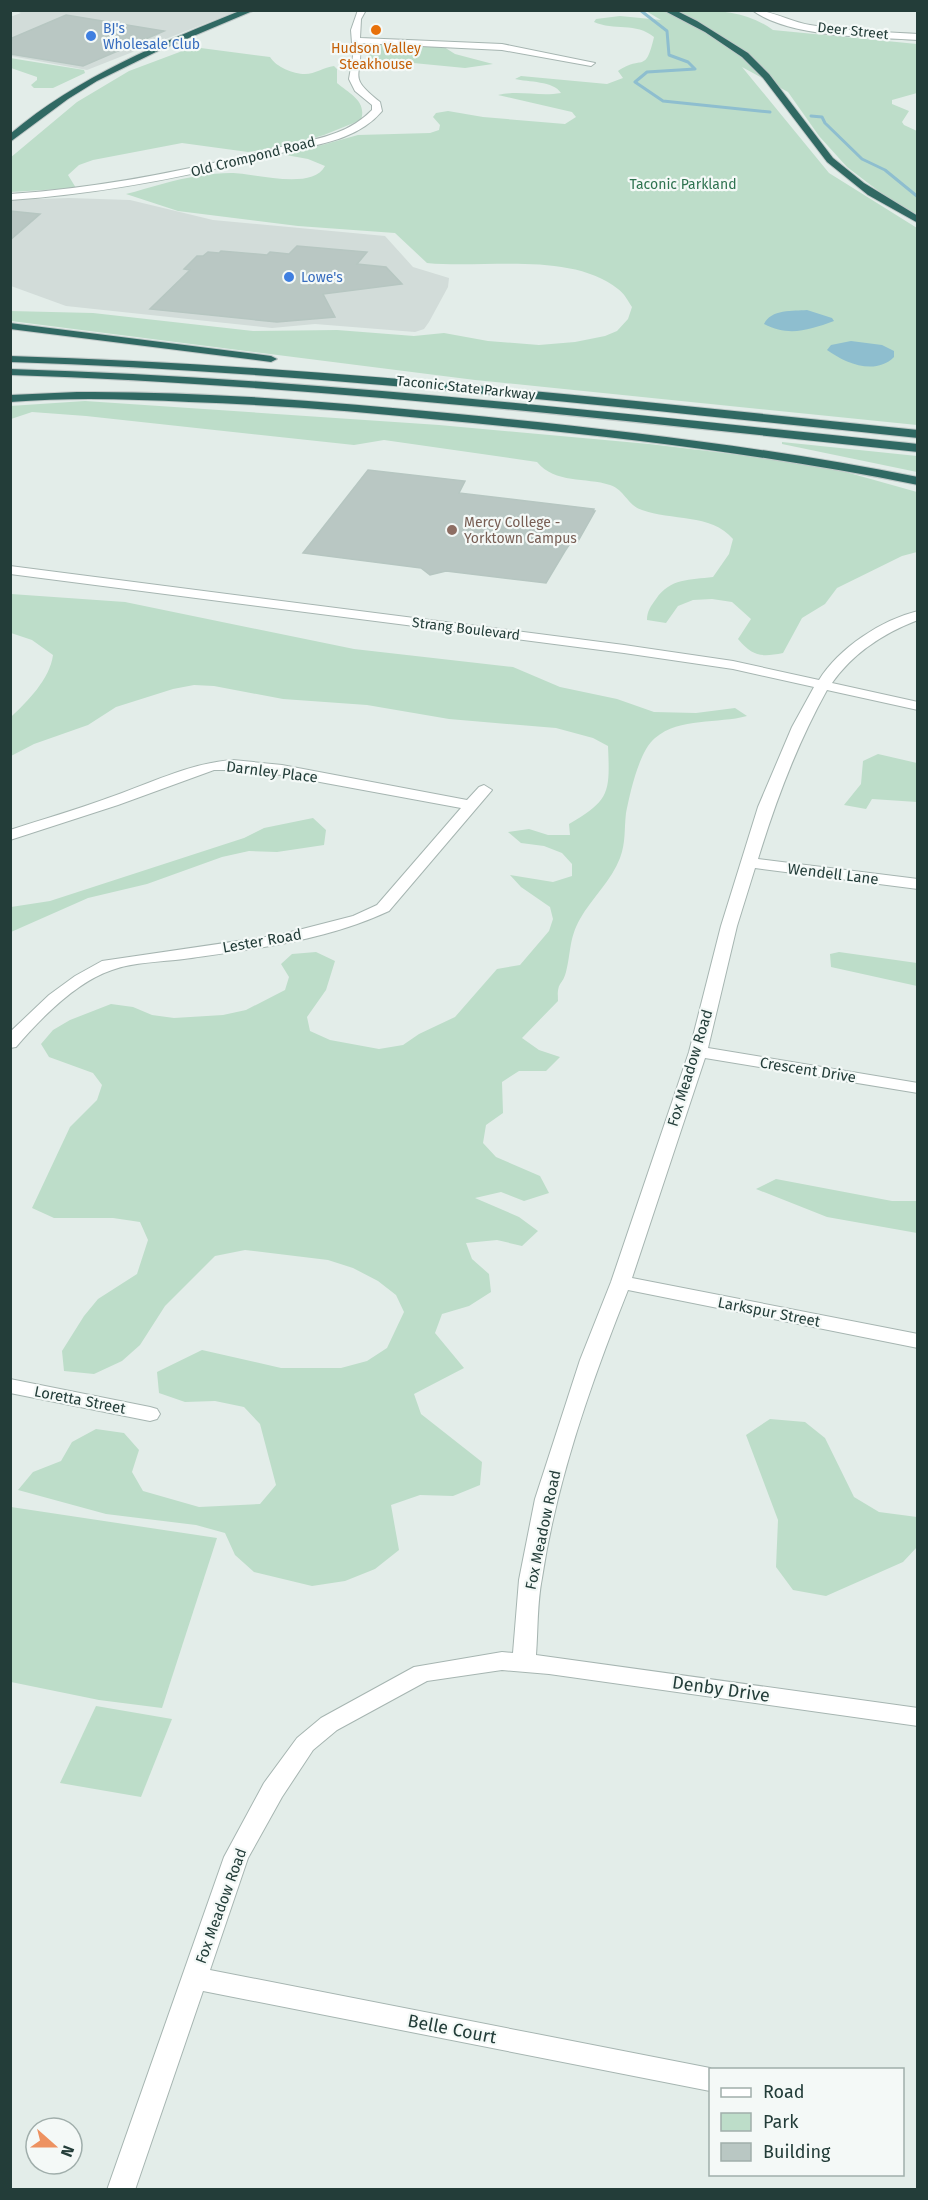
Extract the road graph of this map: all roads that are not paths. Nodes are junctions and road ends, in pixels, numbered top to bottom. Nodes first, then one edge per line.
1 (251, 10) edge
2 (362, 10) edge
3 (667, 10) edge
4 (756, 10) edge
5 (918, 37) edge
6 (357, 40) junction
7 (591, 63) dead end
8 (10, 140) edge
9 (10, 197) edge
10 (918, 220) edge
11 (10, 326) edge
12 (10, 359) edge
13 (10, 372) edge
14 (512, 393) junction
15 (10, 399) edge
16 (553, 411) junction
17 (918, 434) edge
18 (918, 448) edge
19 (918, 474) edge
20 (918, 481) edge
21 (10, 570) edge
22 (918, 615) edge
23 (823, 683) junction
24 (918, 706) edge
25 (484, 790) dead end
26 (470, 805) junction
27 (10, 835) edge
28 (749, 863) junction
29 (918, 884) edge
30 (10, 1043) edge
31 (698, 1052) junction
32 (918, 1088) edge
33 (621, 1282) junction
34 (918, 1341) edge
35 (10, 1386) edge
36 (150, 1414) dead end
37 (524, 1663) junction
38 (918, 1718) edge
39 (194, 1978) junction
40 (709, 2080) edge
41 (121, 2190) edge

1 - 8 highway
2 - 6 street, Old Crompond Road
3 - 10 highway
4 - 5 street, Deer Street
6 - 7 street
6 - 9 street, Old Crompond Road
11 - 14 highway
12 - 14 highway, Taconic State Parkway
13 - 16 highway, Taconic State Parkway
14 - 17 highway, Taconic State Parkway
15 - 20 highway
16 - 18 highway, Taconic State Parkway
16 - 19 highway
21 - 23 street, Strang Boulevard
22 - 23 street, Fox Meadow Road
23 - 24 street, Strang Boulevard
23 - 28 street, Fox Meadow Road
25 - 26 street, Lester Road
26 - 27 street, Darnley Place
26 - 30 street, Lester Road
28 - 29 street, Wendell Lane
28 - 31 street, Fox Meadow Road
31 - 32 street, Crescent Drive
31 - 33 street, Fox Meadow Road
33 - 34 street, Larkspur Street
33 - 37 street, Fox Meadow Road
35 - 36 street, Loretta Street
37 - 38 street, Denby Drive
37 - 39 street, Fox Meadow Road
39 - 40 street, Belle Court
39 - 41 street, Fox Meadow Road

